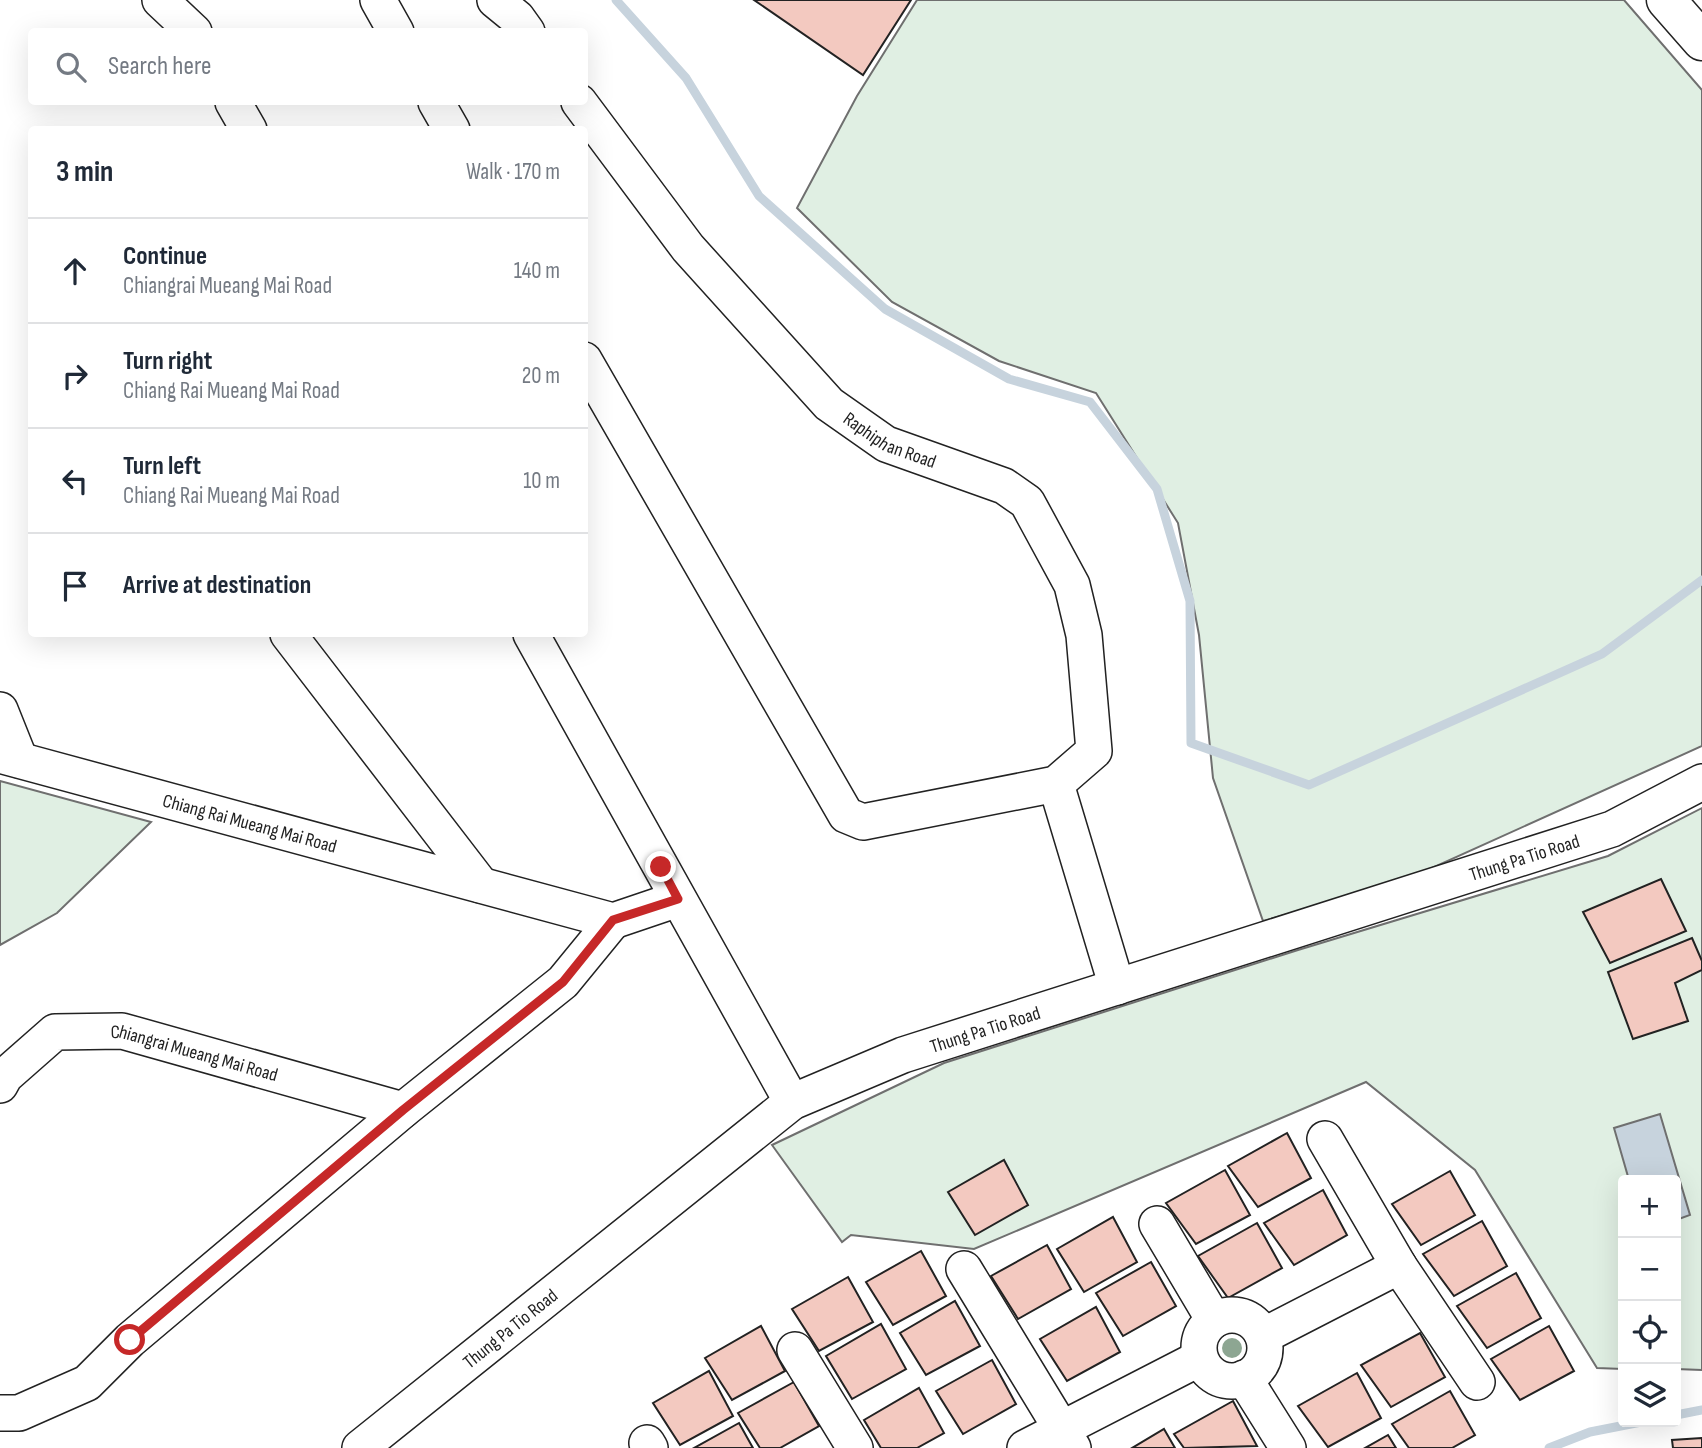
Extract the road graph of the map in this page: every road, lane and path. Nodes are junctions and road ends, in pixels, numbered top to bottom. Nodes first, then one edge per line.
1 (160, 0) edge
2 (378, 0) edge
3 (495, 0) edge
4 (1667, 0) edge
5 (190, 28) edge
6 (394, 28) edge
7 (524, 28) edge
8 (1702, 41) edge
9 (235, 105) edge
10 (438, 105) edge
11 (581, 105) edge
12 (246, 126) edge
13 (450, 126) edge
14 (588, 367) edge
15 (290, 637) edge
16 (533, 637) edge
17 (0, 710) edge
18 (10, 758) edge
19 (1702, 782) edge
20 (1056, 784) junction
21 (481, 885) junction
22 (678, 899) junction
23 (613, 920) junction
24 (1117, 987) junction
25 (0, 1086) edge
26 (792, 1102) junction
27 (403, 1110) junction
28 (1325, 1139) dead end
29 (1157, 1224) dead end
30 (1399, 1266) junction
31 (964, 1269) dead end
32 (1214, 1320) junction
33 (1263, 1336) junction
34 (795, 1350) dead end
35 (1200, 1358) junction
36 (1244, 1378) junction
37 (1477, 1382) dead end
38 (0, 1413) edge
39 (1068, 1439) edge
40 (359, 1448) edge
41 (855, 1448) edge
42 (1025, 1448) edge
43 (1289, 1448) edge

1 - 5 street
2 - 6 street
3 - 7 street
4 - 8 main road
9 - 12 street
10 - 13 street
11 - 20 street, Raphiphan Road
14 - 20 street, Raphiphan Road
15 - 21 street
16 - 22 street
17 - 18 street, Chiang Rai Mueang Mai Road
18 - 21 street, Chiang Rai Mueang Mai Road
19 - 24 street, Thung Pa Tio Road
20 - 24 street
21 - 23 street, Chiang Rai Mueang Mai Road
22 - 23 street
22 - 26 street
23 - 27 street
24 - 26 street, Thung Pa Tio Road
25 - 27 street, Chiangrai Mueang Mai Road
26 - 40 street, Thung Pa Tio Road
27 - 38 street
28 - 30 street
29 - 32 street
30 - 33 street
30 - 37 street
31 - 39 street
32 - 33 street
32 - 35 street
33 - 36 street
34 - 41 street
35 - 36 street
35 - 39 street
36 - 43 street
39 - 42 street

